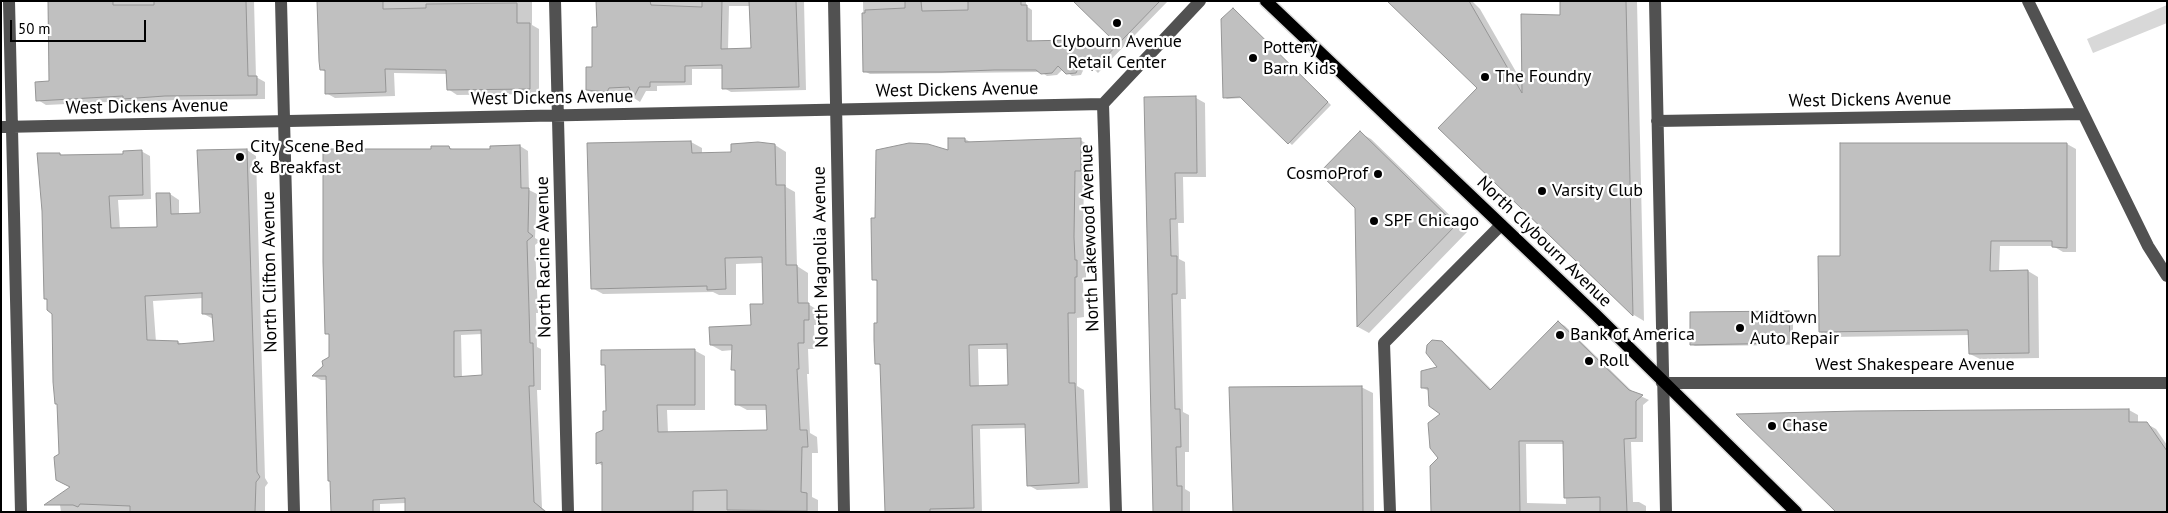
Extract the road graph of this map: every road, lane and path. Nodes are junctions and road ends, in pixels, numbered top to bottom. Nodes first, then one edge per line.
1 (9, 1) edge
2 (281, 1) edge
3 (555, 1) edge
4 (834, 1) edge
5 (1200, 1) edge
6 (1266, 1) edge
7 (1655, 1) edge
8 (2028, 1) edge
9 (1104, 104) junction
10 (836, 110) junction
11 (2083, 114) junction
12 (558, 116) junction
13 (284, 121) junction
14 (1657, 121) junction
15 (7, 127) edge
16 (1501, 225) junction
17 (2167, 276) edge
18 (2167, 382) edge
19 (1662, 383) junction
20 (21, 512) edge
21 (294, 512) edge
22 (568, 512) edge
23 (844, 512) edge
24 (1116, 512) edge
25 (1390, 512) edge
26 (1666, 512) edge
27 (1796, 512) edge

1 - 15 street
2 - 13 street, North Clifton Avenue
3 - 12 street, North Racine Avenue
4 - 10 street, North Magnolia Avenue
5 - 9 street
6 - 16 main road, North Clybourn Avenue
7 - 14 street
8 - 11 street
9 - 10 street, West Dickens Avenue
9 - 24 street, North Lakewood Avenue
10 - 12 street, West Dickens Avenue
10 - 23 street, North Magnolia Avenue
11 - 14 street, West Dickens Avenue
11 - 17 street
12 - 13 street, West Dickens Avenue
12 - 22 street, North Racine Avenue
13 - 15 street, West Dickens Avenue
13 - 21 street, North Clifton Avenue
14 - 19 street
15 - 20 street
16 - 19 main road, North Clybourn Avenue
16 - 25 street
18 - 19 street, West Shakespeare Avenue
19 - 26 street
19 - 27 main road, North Clybourn Avenue

